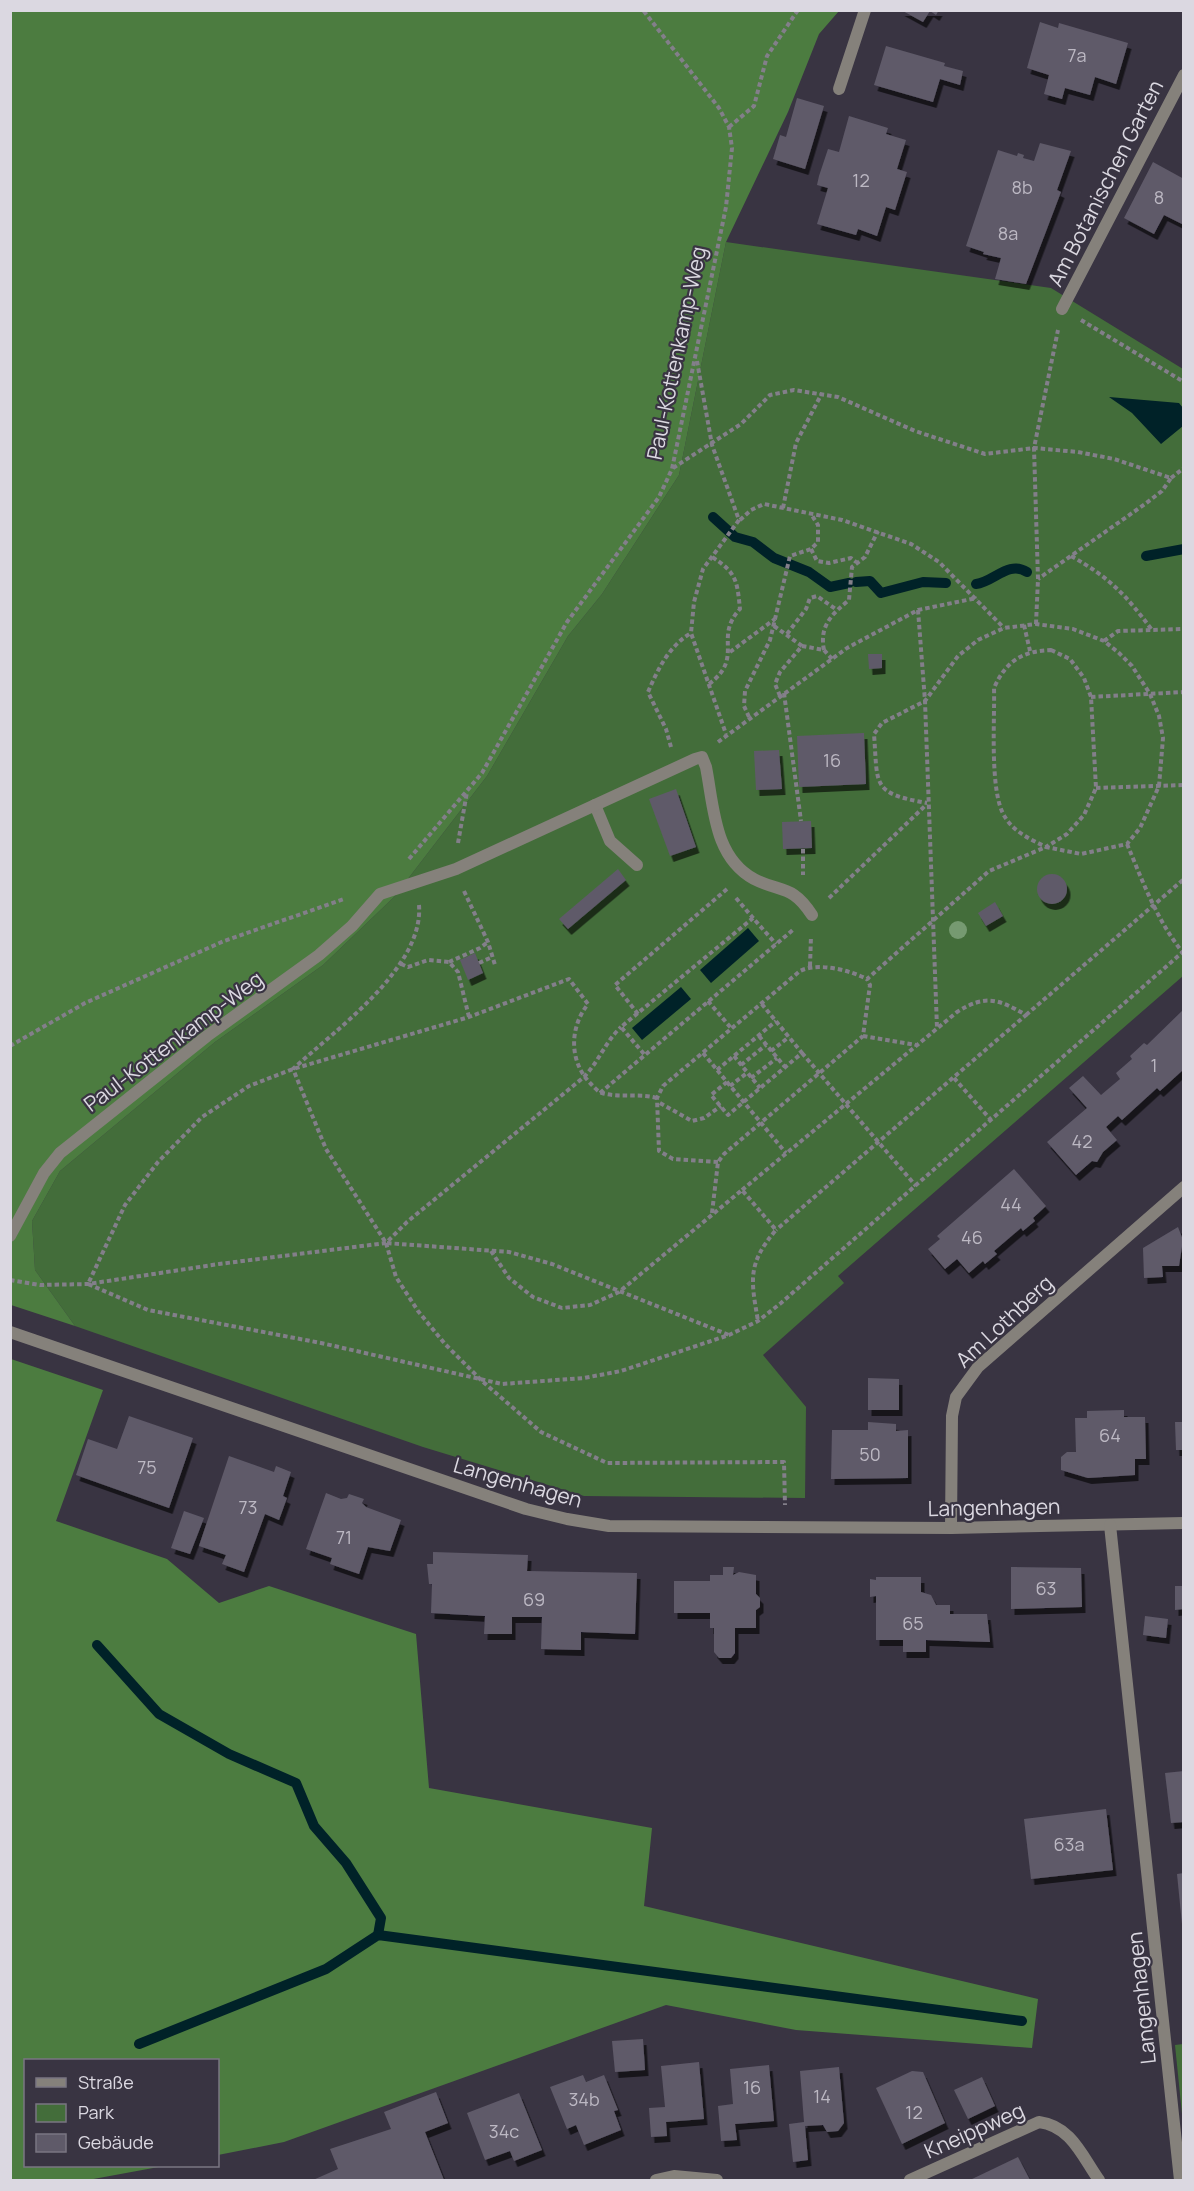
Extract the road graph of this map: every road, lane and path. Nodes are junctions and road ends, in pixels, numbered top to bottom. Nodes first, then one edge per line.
1 (643, 10) edge
2 (798, 10) edge
3 (865, 10) edge
4 (1184, 75) edge
5 (839, 89) dead end
6 (729, 127) junction
7 (1062, 309) junction
8 (696, 357) junction
9 (1184, 382) edge
10 (822, 393) junction
11 (712, 445) junction
12 (1034, 448) junction
13 (672, 469) junction
14 (1181, 470) edge
15 (1171, 478) junction
16 (783, 508) junction
17 (811, 513) junction
18 (739, 520) junction
19 (878, 531) junction
20 (811, 549) junction
21 (1071, 556) junction
22 (712, 557) junction
23 (856, 562) junction
24 (1038, 579) junction
25 (976, 597) junction
26 (837, 610) junction
27 (918, 610) junction
28 (775, 618) junction
29 (1036, 624) junction
30 (1024, 625) junction
31 (774, 626) junction
32 (1004, 628) junction
33 (1184, 629) edge
34 (1152, 630) junction
35 (691, 633) junction
36 (787, 634) junction
37 (1104, 641) junction
38 (802, 646) junction
39 (824, 650) junction
40 (1030, 651) junction
41 (729, 652) junction
42 (832, 659) junction
43 (709, 684) junction
44 (1184, 692) edge
45 (782, 694) junction
46 (1150, 694) junction
47 (1090, 697) junction
48 (925, 701) junction
49 (749, 717) junction
50 (676, 768) junction
51 (1184, 785) edge
52 (1159, 786) junction
53 (1096, 788) junction
54 (468, 789) junction
55 (927, 803) junction
56 (595, 805) junction
57 (801, 821) dead end
58 (1127, 844) junction
59 (1046, 847) junction
60 (414, 853) junction
61 (407, 861) dead end
62 (637, 865) dead end
63 (456, 868) junction
64 (1184, 879) edge
65 (417, 881) junction
66 (460, 881) dead end
67 (380, 894) junction
68 (1153, 906) junction
69 (812, 915) junction
70 (753, 918) junction
71 (933, 922) junction
72 (488, 942) junction
73 (776, 944) junction
74 (1183, 953) edge
75 (492, 957) junction
76 (448, 962) junction
77 (479, 963) dead end
78 (400, 964) junction
79 (495, 965) dead end
80 (464, 970) dead end
81 (458, 972) junction
82 (867, 979) junction
83 (708, 1001) junction
84 (761, 1003) junction
85 (638, 1014) junction
86 (1026, 1015) junction
87 (469, 1017) junction
88 (776, 1021) junction
89 (621, 1027) junction
90 (731, 1028) junction
91 (937, 1028) junction
92 (759, 1036) junction
93 (863, 1036) junction
94 (789, 1037) junction
95 (766, 1045) junction
96 (917, 1045) junction
97 (10, 1046) edge
98 (771, 1051) junction
99 (703, 1053) junction
100 (802, 1053) junction
101 (644, 1054) junction
102 (734, 1056) junction
103 (777, 1058) junction
104 (741, 1065) junction
105 (785, 1067) junction
106 (293, 1069) junction
107 (717, 1070) junction
108 (747, 1073) junction
109 (820, 1074) junction
110 (584, 1077) junction
111 (752, 1078) junction
112 (954, 1078) junction
113 (727, 1082) junction
114 (730, 1086) junction
115 (760, 1088) junction
116 (600, 1093) junction
117 (657, 1098) junction
118 (743, 1102) junction
119 (660, 1103) junction
120 (845, 1104) junction
121 (721, 1106) junction
122 (991, 1120) junction
123 (762, 1125) junction
124 (879, 1142) junction
125 (786, 1153) junction
126 (718, 1162) junction
127 (916, 1186) junction
128 (1184, 1187) edge
129 (742, 1190) junction
130 (1184, 1197) edge
131 (1170, 1199) junction
132 (712, 1214) junction
133 (776, 1230) junction
134 (10, 1236) edge
135 (386, 1243) junction
136 (491, 1251) junction
137 (10, 1281) edge
138 (88, 1284) junction
139 (619, 1292) junction
140 (758, 1321) junction
141 (10, 1332) edge
142 (729, 1335) junction
143 (482, 1381) junction
144 (1184, 1523) edge
145 (1110, 1525) junction
146 (785, 1526) junction
147 (951, 1528) junction
148 (656, 2181) edge
149 (717, 2181) edge
150 (910, 2181) edge
151 (1098, 2181) edge
152 (1180, 2181) edge

1 - 6 path, Paul-Kottenkamp-Weg
2 - 6 path
3 - 5 street
4 - 7 street, Am Botanischen Garten
6 - 8 path, Paul-Kottenkamp-Weg
7 - 9 path
7 - 12 path
8 - 11 path
8 - 13 path, Paul-Kottenkamp-Weg
10 - 11 path
10 - 12 path
10 - 16 path
11 - 13 path
11 - 18 path
12 - 15 path
12 - 24 path
13 - 54 path, Paul-Kottenkamp-Weg
14 - 15 path
15 - 21 path
16 - 17 path
16 - 18 path
17 - 19 path
17 - 20 path
18 - 22 path
19 - 23 path
19 - 25 path
20 - 23 path
20 - 28 path
21 - 24 path
21 - 34 path
22 - 35 path
22 - 41 path
23 - 26 path
24 - 29 path
25 - 27 path
25 - 32 path
26 - 36 path
26 - 39 path
27 - 42 path
27 - 48 path
28 - 31 path
28 - 41 path
29 - 30 path
29 - 37 path
30 - 32 path
30 - 40 path
31 - 36 path
31 - 49 path
32 - 48 path
33 - 34 path
34 - 37 path
35 - 43 path
35 - 50 path
36 - 38 path
37 - 46 path
38 - 39 path
38 - 45 path
39 - 42 path
40 - 47 path
40 - 59 path
41 - 43 path
42 - 45 path
43 - 49 path
44 - 46 path
45 - 49 path
45 - 57 path
46 - 47 path
46 - 52 path
47 - 53 path
48 - 55 path
48 - 55 path
50 - 56 street
50 - 69 street
51 - 52 path
52 - 53 path
52 - 58 path
53 - 59 path
54 - 60 path, Paul-Kottenkamp-Weg
54 - 63 path
55 - 69 path
55 - 71 path
56 - 62 street
56 - 63 street
58 - 59 path
58 - 68 path
59 - 71 path
60 - 61 path, Paul-Kottenkamp-Weg
60 - 65 path
63 - 65 street
64 - 68 path
65 - 67 street
65 - 78 path
66 - 72 path
67 - 97 path
67 - 134 street, Paul-Kottenkamp-Weg
68 - 74 path
68 - 86 path
69 - 73 path
70 - 73 path
70 - 85 path
70 - 85 path
71 - 82 path
71 - 91 path
72 - 75 path
72 - 76 path
73 - 83 path
74 - 122 path
75 - 77 path
75 - 79 path
76 - 78 path
76 - 81 path
78 - 106 path
80 - 81 path
81 - 87 path
82 - 84 path
82 - 93 path
83 - 90 path
83 - 101 path
84 - 88 path
84 - 90 path
85 - 89 path
86 - 91 path
86 - 112 path
87 - 106 path
87 - 110 path
88 - 92 path
88 - 94 path
89 - 101 path
89 - 110 path
90 - 99 path
91 - 96 path
92 - 95 path
92 - 102 path
93 - 96 path
93 - 109 path
94 - 98 path
94 - 100 path
95 - 98 path
95 - 104 path
96 - 120 path
98 - 103 path
99 - 107 path
99 - 117 path
100 - 105 path
100 - 109 path
101 - 116 path
102 - 104 path
102 - 107 path
103 - 105 path
103 - 111 path
104 - 108 path
105 - 115 path
106 - 135 path
106 - 138 path
107 - 113 path
108 - 111 path
108 - 114 path
109 - 120 path
109 - 123 path
110 - 116 path
110 - 135 path
111 - 115 path
112 - 122 path
112 - 124 path
113 - 114 path
113 - 121 path
114 - 118 path
115 - 118 path
116 - 117 path
117 - 119 path
118 - 121 path
118 - 123 path
119 - 121 path
119 - 126 path
120 - 124 path
120 - 125 path
122 - 127 path
123 - 125 path
123 - 126 path
124 - 127 path
124 - 133 path
125 - 129 path
126 - 132 path
127 - 140 path
128 - 131 street, Am Lothberg
129 - 132 path
129 - 133 path
130 - 131 street
131 - 147 street, Am Lothberg
132 - 139 path
133 - 140 path
135 - 136 path
135 - 138 path
135 - 143 path
136 - 139 path
136 - 139 path
137 - 138 path
138 - 143 path
139 - 142 path
140 - 142 path
141 - 146 street, Langenhagen
142 - 143 path
143 - 146 path
144 - 145 street, Langenhagen
145 - 147 street, Langenhagen
145 - 152 street, Langenhagen
146 - 147 street, Langenhagen
148 - 149 street
150 - 151 street, Kneippweg

